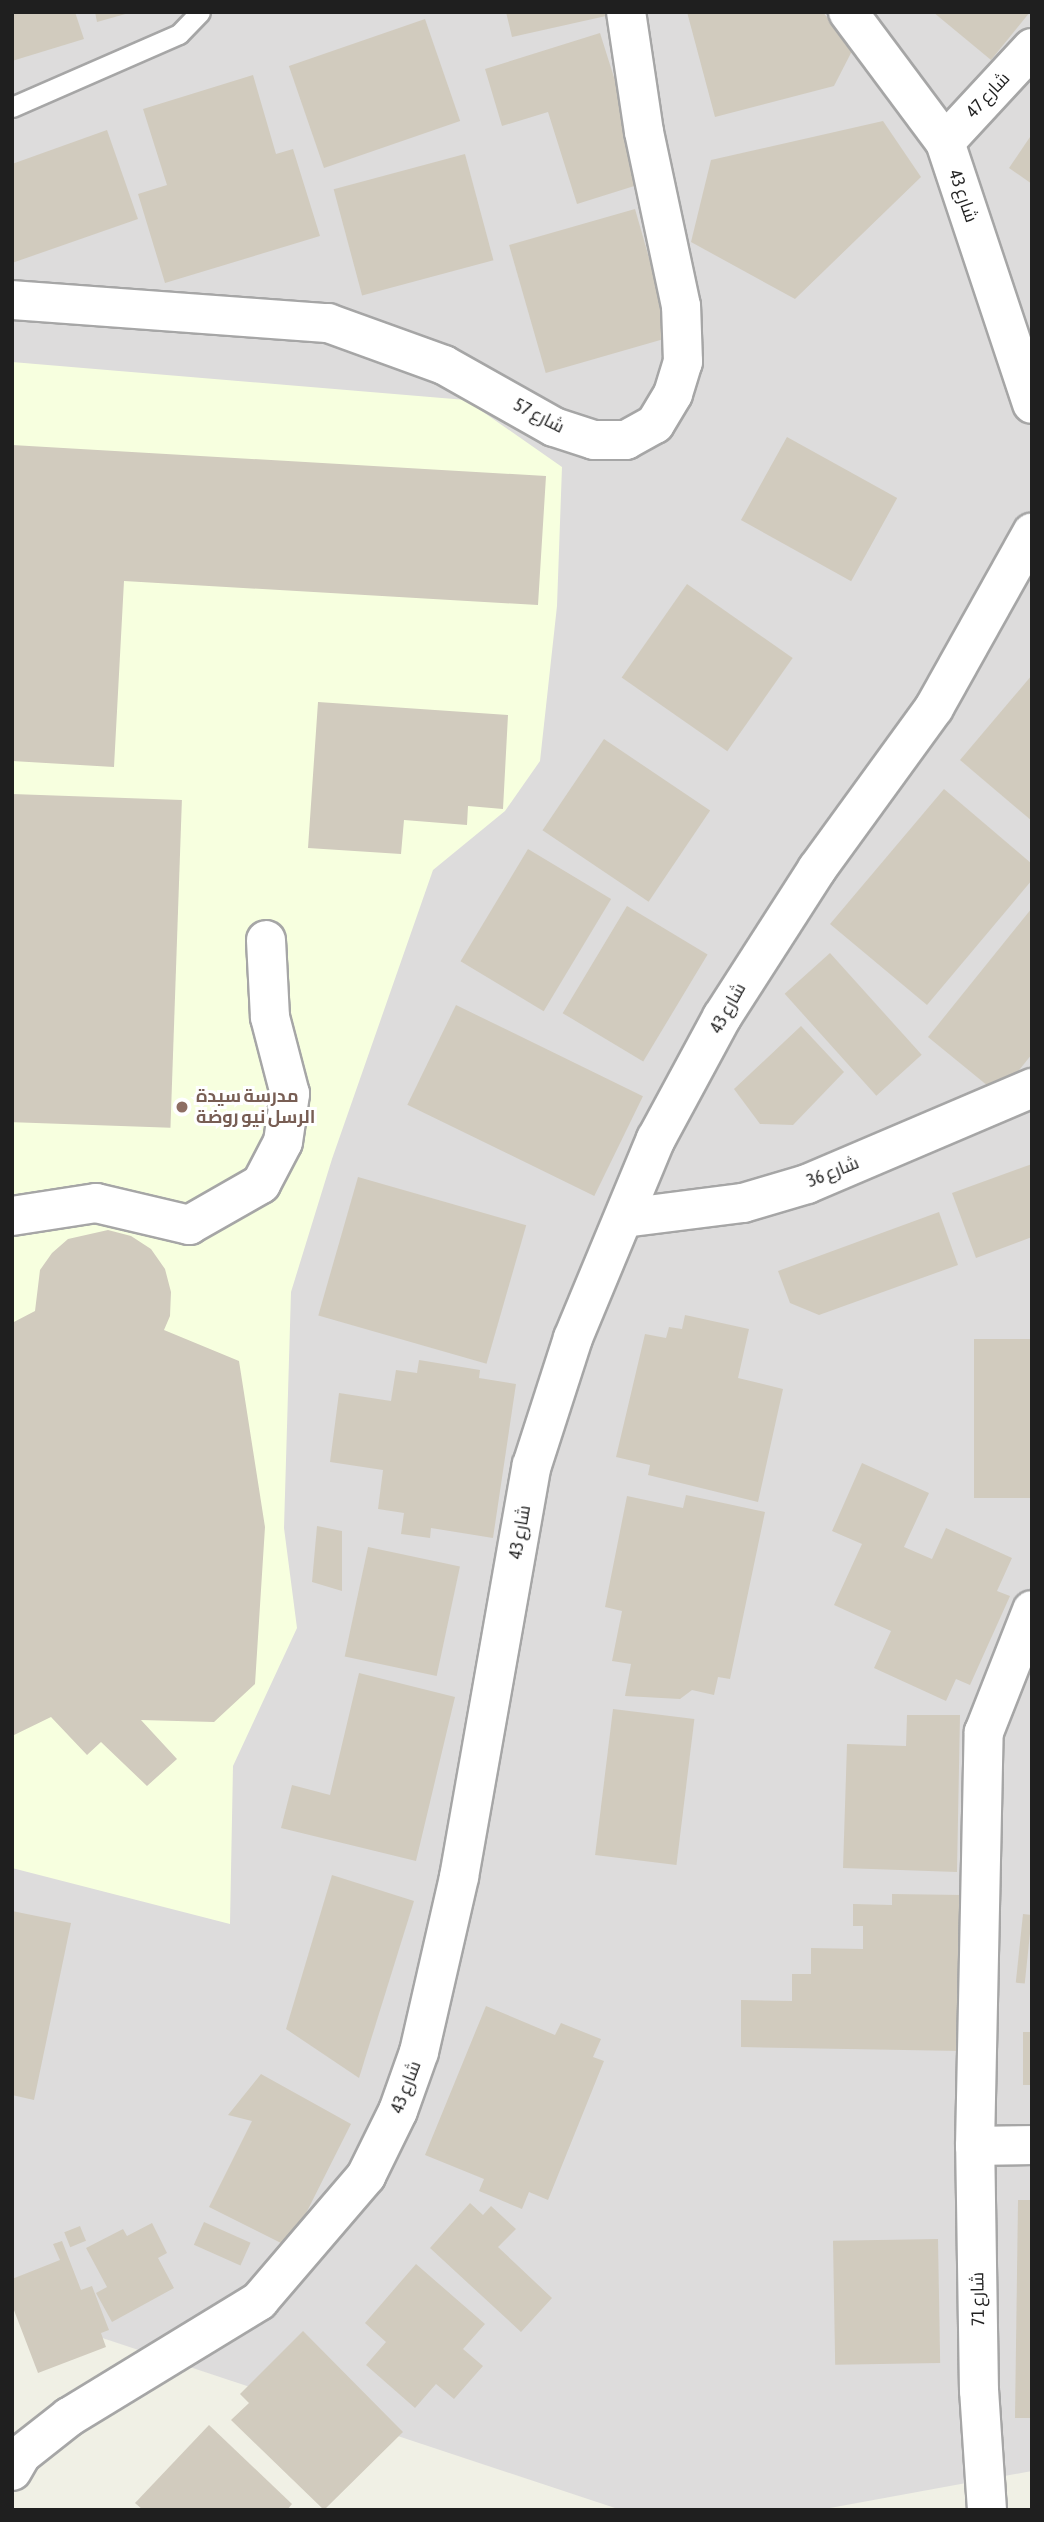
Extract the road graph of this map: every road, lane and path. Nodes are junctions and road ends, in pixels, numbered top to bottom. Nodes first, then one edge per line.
1 (201, 12) edge
2 (626, 12) edge
3 (848, 12) edge
4 (1032, 48) edge
5 (12, 107) edge
6 (945, 142) junction
7 (12, 300) edge
8 (1032, 404) edge
9 (1032, 533) edge
10 (266, 940) dead end
11 (1032, 1088) edge
12 (12, 1216) edge
13 (624, 1218) junction
14 (1032, 1611) edge
15 (1032, 2145) edge
16 (975, 2146) junction
17 (12, 2471) edge
18 (987, 2510) edge

1 - 5 lane
2 - 7 street, شارع 57
3 - 6 street, شارع 43
4 - 6 street, شارع 47
6 - 8 street, شارع 43
9 - 13 street, شارع 43
10 - 12 street
11 - 13 street, شارع 36
13 - 17 street, شارع 43
14 - 16 street, شارع 71
15 - 16 street
16 - 18 street, شارع 71

